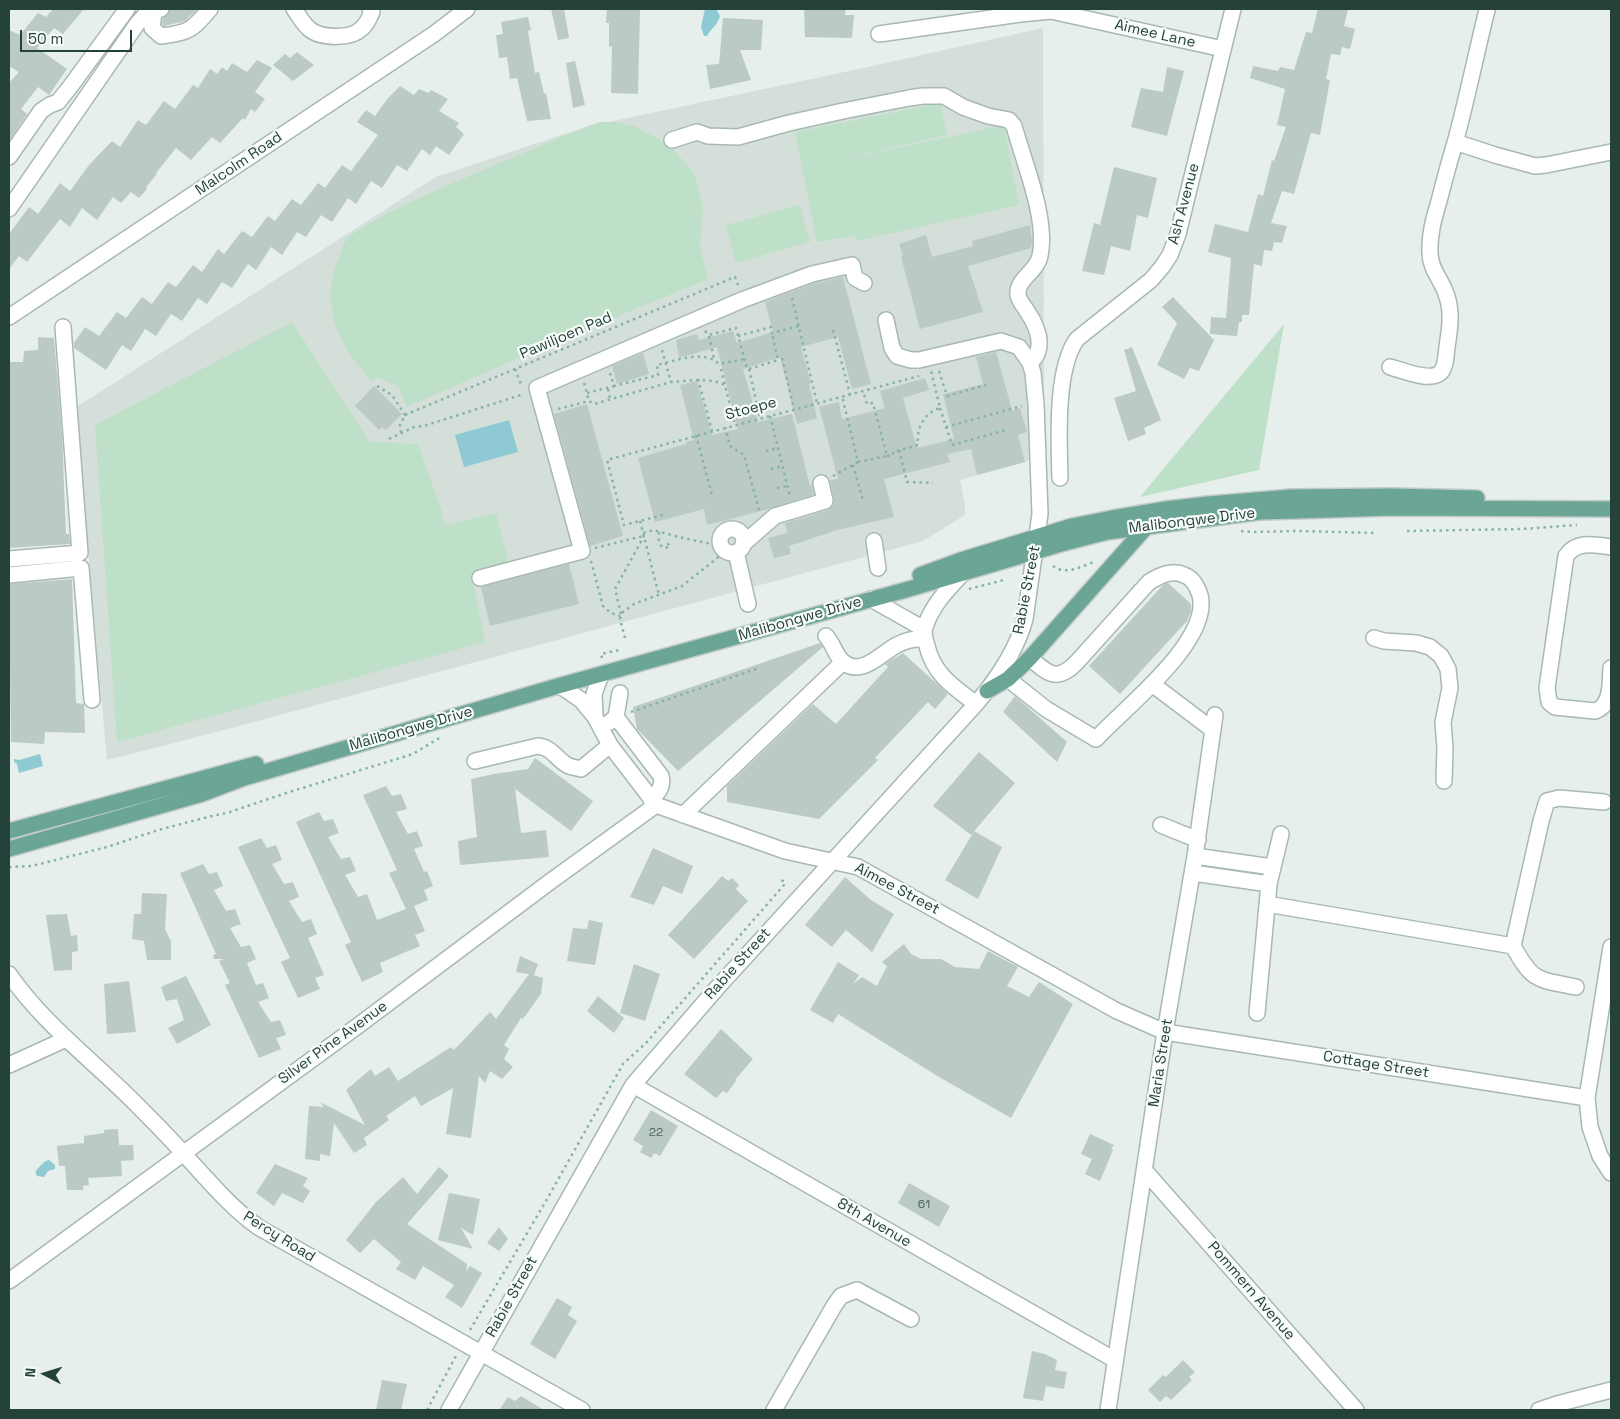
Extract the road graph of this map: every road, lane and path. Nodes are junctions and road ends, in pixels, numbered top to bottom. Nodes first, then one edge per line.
1 (128, 9) edge
2 (210, 9) edge
3 (294, 9) edge
4 (370, 9) edge
5 (467, 9) edge
6 (1233, 9) edge
7 (157, 10) edge
8 (1487, 10) dead end
9 (879, 34) dead end
10 (1223, 49) junction
11 (672, 140) dead end
12 (1455, 142) junction
13 (1611, 152) edge
14 (9, 157) edge
15 (9, 209) edge
16 (788, 283) junction
17 (864, 283) dead end
18 (738, 286) dead end
19 (9, 317) edge
20 (886, 320) dead end
21 (799, 326) junction
22 (63, 328) dead end
23 (736, 328) dead end
24 (833, 330) dead end
25 (772, 332) junction
26 (709, 335) dead end
27 (738, 336) junction
28 (744, 358) junction
29 (782, 358) dead end
30 (714, 359) junction
31 (666, 363) junction
32 (1030, 363) junction
33 (1390, 366) dead end
34 (515, 369) junction
35 (721, 369) dead end
36 (750, 369) junction
37 (610, 371) dead end
38 (922, 375) dead end
39 (698, 379) junction
40 (583, 380) dead end
41 (671, 382) junction
42 (725, 385) junction
43 (986, 385) dead end
44 (377, 386) dead end
45 (614, 386) junction
46 (608, 388) junction
47 (531, 391) junction
48 (863, 391) junction
49 (587, 393) junction
50 (850, 394) junction
51 (842, 396) junction
52 (610, 399) junction
53 (589, 401) junction
54 (1036, 402) junction
55 (817, 403) junction
56 (940, 408) junction
57 (794, 409) junction
58 (544, 413) junction
59 (405, 415) junction
60 (769, 416) junction
61 (760, 418) junction
62 (735, 425) junction
63 (725, 427) junction
64 (946, 427) junction
65 (1006, 430) dead end
66 (712, 431) junction
67 (401, 433) junction
68 (696, 435) junction
69 (389, 439) dead end
70 (778, 448) junction
71 (899, 450) junction
72 (766, 451) dead end
73 (886, 456) junction
74 (858, 462) junction
75 (854, 465) junction
76 (782, 466) junction
77 (771, 469) dead end
78 (1060, 478) dead end
79 (821, 483) joint
80 (933, 483) dead end
81 (788, 486) junction
82 (777, 488) dead end
83 (712, 495) dead end
84 (863, 500) dead end
85 (1611, 501) edge
86 (794, 509) junction
87 (1611, 509) edge
88 (663, 515) dead end
89 (761, 516) dead end
90 (640, 521) junction
91 (1148, 525) junction
92 (1579, 525) dead end
93 (1234, 530) dead end
94 (1407, 531) dead end
95 (659, 532) junction
96 (1377, 533) dead end
97 (644, 535) junction
98 (874, 541) dead end
99 (667, 542) dead end
100 (1036, 544) junction
101 (721, 546) junction
102 (1611, 547) edge
103 (739, 548) junction
104 (582, 551) junction
105 (9, 559) edge
106 (1101, 560) dead end
107 (1053, 566) dead end
108 (878, 568) dead end
109 (963, 573) junction
110 (9, 575) edge
111 (480, 578) dead end
112 (659, 595) junction
113 (871, 599) junction
114 (748, 604) dead end
115 (621, 616) junction
116 (925, 634) junction
117 (826, 636) dead end
118 (625, 638) dead end
119 (1374, 638) dead end
120 (619, 650) dead end
121 (1030, 658) junction
122 (843, 662) junction
123 (602, 667) junction
124 (759, 668) dead end
125 (1611, 674) edge
126 (1008, 679) junction
127 (1152, 684) junction
128 (558, 686) junction
129 (987, 691) junction
130 (620, 693) dead end
131 (92, 700) dead end
132 (976, 704) junction
133 (617, 714) junction
134 (598, 723) junction
135 (442, 736) dead end
136 (610, 745) junction
137 (475, 761) dead end
138 (1444, 780) dead end
139 (654, 802) junction
140 (1604, 802) dead end
141 (683, 815) junction
142 (1161, 825) dead end
143 (9, 831) edge
144 (1282, 834) dead end
145 (1198, 840) junction
146 (9, 849) edge
147 (1195, 856) junction
148 (832, 861) junction
149 (1272, 867) junction
150 (9, 868) edge
151 (1193, 872) junction
152 (1269, 884) junction
153 (1266, 904) junction
154 (1512, 946) junction
155 (1611, 947) edge
156 (9, 974) edge
157 (1576, 987) dead end
158 (1257, 1013) dead end
159 (1165, 1032) junction
160 (66, 1039) junction
161 (9, 1065) edge
162 (633, 1085) junction
163 (1587, 1098) junction
164 (183, 1152) junction
165 (1145, 1171) junction
166 (1611, 1173) edge
167 (9, 1281) edge
168 (911, 1319) dead end
169 (481, 1353) junction
170 (1115, 1360) junction
171 (1611, 1390) edge
172 (448, 1410) edge
173 (582, 1410) edge
174 (774, 1410) edge
175 (1108, 1410) edge
176 (1356, 1410) edge
177 (1539, 1410) edge

1 - 14 street
2 - 7 street
3 - 4 street
5 - 19 street, Malcolm Road
6 - 10 street, Ash Avenue
7 - 15 street
8 - 12 street
9 - 10 street, Aimee Lane
10 - 78 street, Ash Avenue
11 - 32 street
12 - 13 street
12 - 33 street
16 - 17 street
16 - 21 path
16 - 47 street
18 - 34 path, Pawiljoen Pad
20 - 32 street
21 - 25 path
21 - 55 path
22 - 105 street
23 - 27 path
24 - 50 path
25 - 27 path
25 - 36 path
26 - 30 path
27 - 28 path
28 - 30 path
28 - 36 path
29 - 57 path
30 - 31 path
31 - 41 path
31 - 45 path
32 - 54 street, Rabie Street
34 - 47 path
34 - 59 path, Pawiljoen Pad
35 - 42 path
36 - 61 path
37 - 45 path
38 - 48 path, Stoepe
39 - 41 path
39 - 42 path
39 - 66 path
40 - 49 path
41 - 52 path
42 - 62 path
43 - 56 path
44 - 59 path
45 - 46 path
46 - 49 path
46 - 52 path
47 - 58 street
47 - 67 path
48 - 50 path, Stoepe
48 - 73 path
49 - 53 path
50 - 51 path, Stoepe
51 - 55 path, Stoepe
51 - 74 path
52 - 53 path
53 - 58 path
54 - 64 path
54 - 100 street, Rabie Street
55 - 57 path, Stoepe
56 - 64 path
56 - 71 path
57 - 60 path, Stoepe
58 - 104 street
59 - 67 path
60 - 61 path, Stoepe
60 - 70 path
61 - 62 path, Stoepe
62 - 63 path, Stoepe
63 - 66 path, Stoepe
63 - 89 path
64 - 65 path
66 - 68 path, Stoepe
67 - 69 path
68 - 83 path
68 - 90 path, Stoepe
70 - 72 path
70 - 76 path
71 - 73 path
71 - 80 path
73 - 74 path
74 - 75 path
75 - 79 path
75 - 84 path
76 - 77 path
76 - 81 path
79 - 86 street
81 - 82 path
81 - 86 path
85 - 100 main road, Malibongwe Drive
86 - 103 street
87 - 91 main road, Malibongwe Drive
88 - 90 path, Stoepe
90 - 97 path
91 - 100 main road, Malibongwe Drive
91 - 121 main road
92 - 94 path
93 - 96 path
95 - 97 path
95 - 99 path
95 - 101 path
97 - 104 path
97 - 112 path
97 - 115 path
98 - 108 street
100 - 109 main road, Malibongwe Drive
100 - 129 street, Rabie Street
100 - 143 main road, Malibongwe Drive
101 - 103 street
101 - 103 street
101 - 112 path
102 - 125 street
103 - 114 street
104 - 111 street
104 - 115 path
106 - 107 path
109 - 113 main road, Malibongwe Drive
109 - 116 street
110 - 131 street
112 - 115 path
113 - 116 street
113 - 123 main road, Malibongwe Drive
115 - 118 path
116 - 122 street
116 - 132 street
117 - 122 street
119 - 138 street
120 - 123 path
121 - 126 main road
121 - 127 street
122 - 141 street
123 - 128 main road, Malibongwe Drive
123 - 134 street
124 - 133 path
126 - 127 street
126 - 129 main road
127 - 145 street, Maria Street
128 - 134 street
128 - 146 main road, Malibongwe Drive
129 - 132 street, Rabie Street
130 - 133 street
132 - 148 street, Rabie Street
133 - 134 street
133 - 139 street
134 - 136 street
135 - 150 path
136 - 137 street
136 - 139 street
139 - 141 street, Aimee Street
139 - 164 street, Silver Pine Avenue
140 - 154 street
141 - 148 street, Aimee Street
142 - 145 street
144 - 149 street
145 - 147 street, Maria Street
147 - 149 street
147 - 151 street, Maria Street
148 - 159 street, Aimee Street
148 - 162 street, Rabie Street
149 - 152 street
151 - 152 street
151 - 159 street, Maria Street
152 - 153 street
153 - 154 street
153 - 158 street
154 - 157 street
155 - 163 street
156 - 160 street, Percy Road
159 - 163 street, Cottage Street
159 - 165 street, Maria Street
160 - 161 street
160 - 164 street, Percy Road
162 - 169 street, Rabie Street
162 - 170 street, 8th Avenue
163 - 166 street
164 - 167 street, Silver Pine Avenue
164 - 169 street, Percy Road
165 - 170 street, Maria Street
165 - 176 street, Pommern Avenue
168 - 174 street
169 - 172 street, Rabie Street
169 - 173 street, Percy Road
170 - 175 street, Maria Street
171 - 177 street

